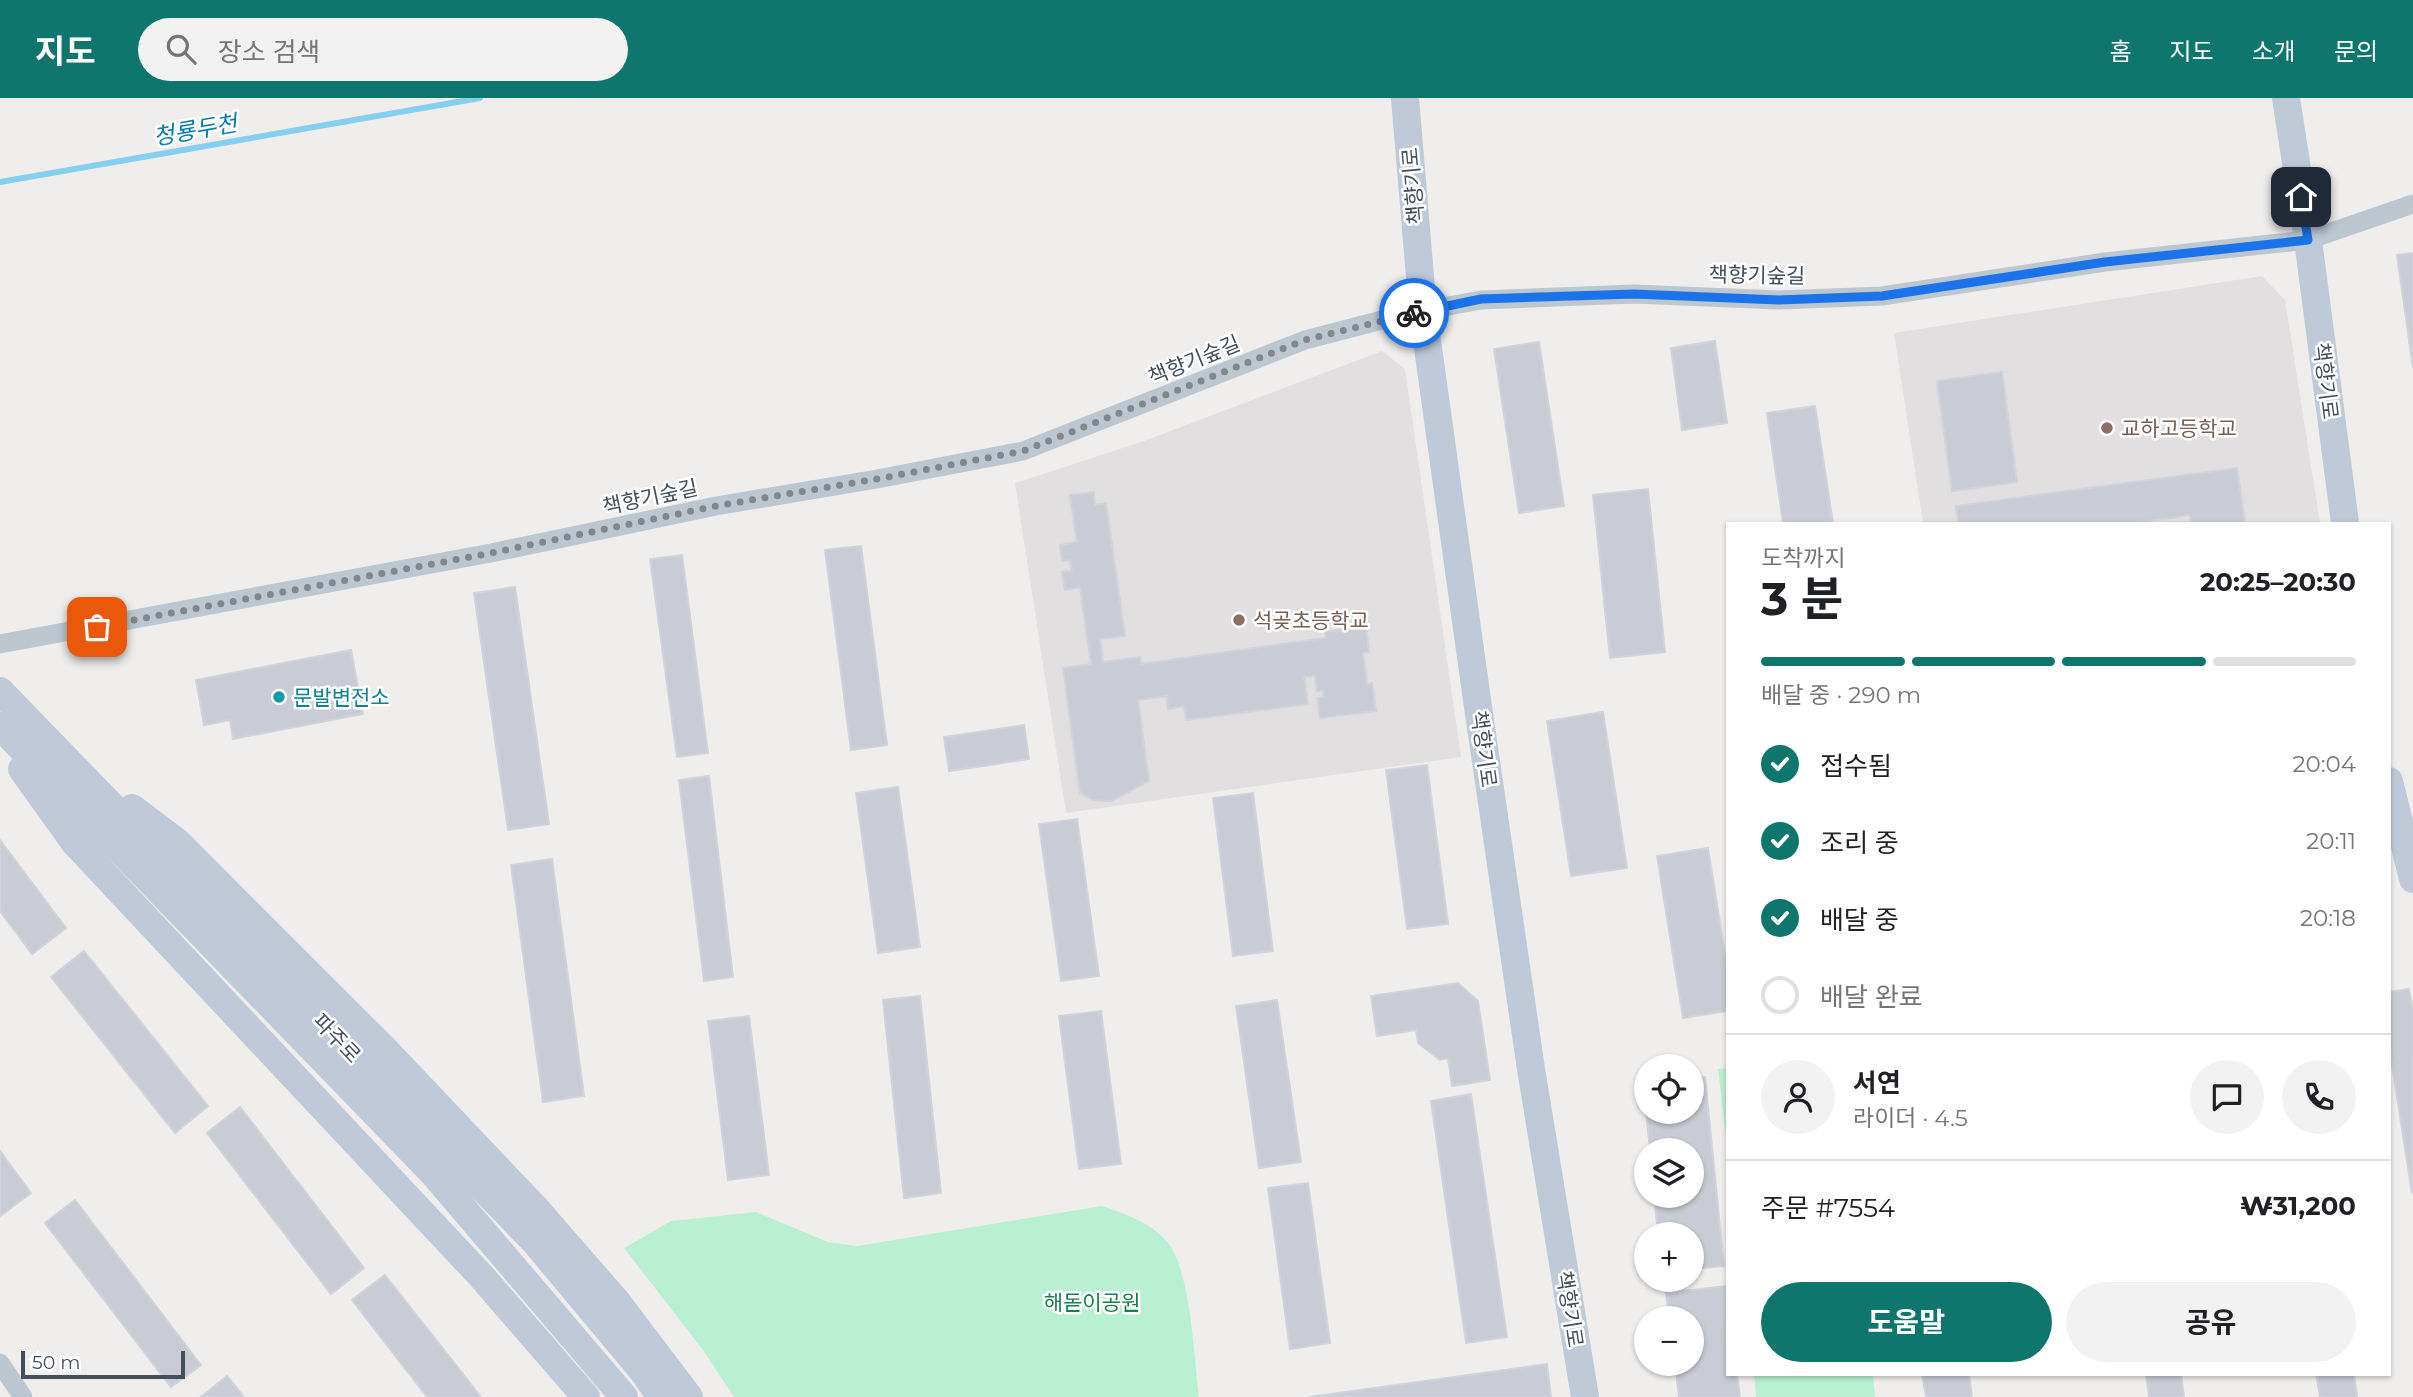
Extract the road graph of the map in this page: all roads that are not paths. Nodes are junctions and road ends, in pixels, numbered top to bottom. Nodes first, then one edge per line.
1 (1405, 98) edge
2 (2286, 98) edge
3 (2413, 204) edge
4 (2308, 240) junction
5 (1423, 312) junction
6 (2345, 522) edge
7 (0, 644) edge
8 (0, 691) edge
9 (0, 726) edge
10 (0, 738) edge
11 (55, 749) junction
12 (2391, 789) edge
13 (2413, 879) edge
14 (585, 1265) junction
15 (0, 1363) edge
16 (23, 1397) edge
17 (586, 1397) edge
18 (624, 1397) edge
19 (661, 1397) edge
20 (689, 1397) edge
21 (702, 1397) edge
22 (1585, 1397) edge

1 - 5 main road, 책향기로
2 - 4 main road, 책향기로
3 - 4 street, 책향기숲길
4 - 5 street, 책향기숲길
4 - 6 main road, 책향기로
5 - 7 street, 책향기숲길
5 - 22 main road, 책향기로
8 - 11 main road, 파주로
9 - 18 main road, 파주로
10 - 17 main road
11 - 14 main road
11 - 19 main road, 파주로
12 - 13 main road
14 - 20 main road
14 - 21 street
15 - 16 street

